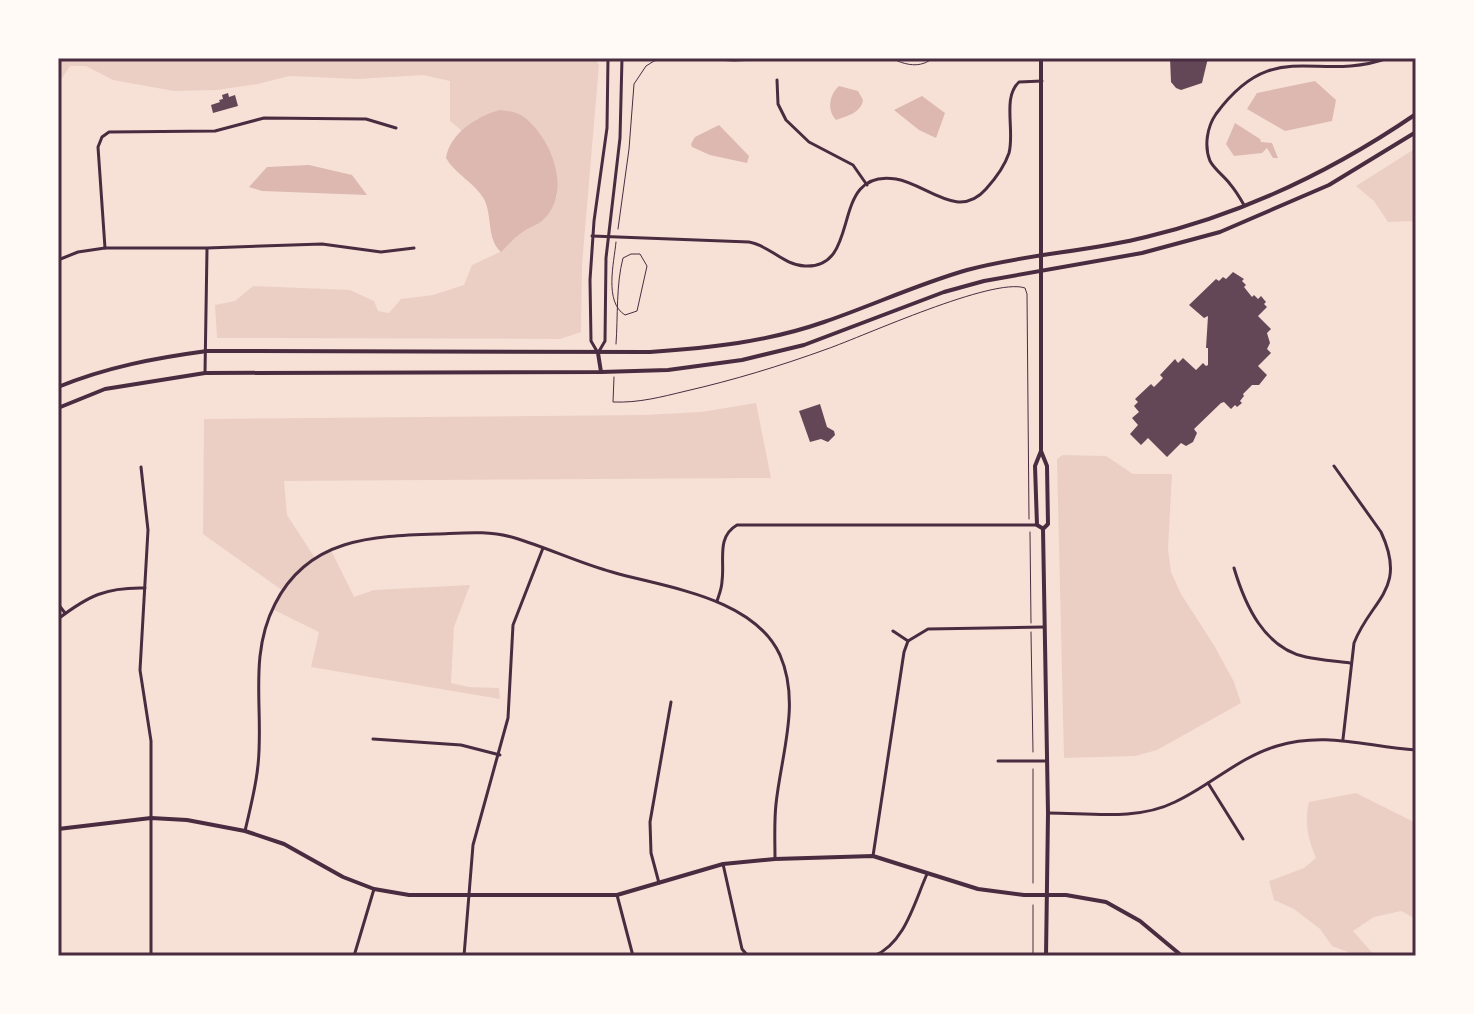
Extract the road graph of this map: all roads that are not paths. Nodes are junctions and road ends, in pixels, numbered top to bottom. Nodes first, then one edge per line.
1 (608, 58) edge
2 (622, 58) edge
3 (1041, 58) edge
4 (1388, 58) edge
5 (777, 80) dead end
6 (1042, 81) junction
7 (1416, 114) edge
8 (396, 128) dead end
9 (1416, 132) edge
10 (867, 185) junction
11 (1245, 206) junction
12 (592, 236) junction
13 (608, 238) junction
14 (105, 248) junction
15 (207, 248) junction
16 (414, 248) dead end
17 (1041, 255) junction
18 (58, 260) edge
19 (1041, 270) junction
20 (207, 351) junction
21 (598, 353) junction
22 (601, 372) junction
23 (205, 373) junction
24 (58, 387) edge
25 (58, 408) edge
26 (1041, 451) junction
27 (1334, 466) dead end
28 (141, 467) dead end
29 (1037, 525) junction
30 (1043, 529) junction
31 (543, 548) junction
32 (1234, 568) dead end
33 (145, 588) junction
34 (717, 601) junction
35 (58, 604) edge
36 (65, 613) junction
37 (58, 619) edge
38 (1044, 627) junction
39 (893, 631) dead end
40 (908, 641) junction
41 (1351, 663) junction
42 (671, 702) dead end
43 (373, 739) dead end
44 (1343, 739) junction
45 (1416, 750) edge
46 (500, 755) junction
47 (998, 761) dead end
48 (1046, 761) junction
49 (1208, 783) junction
50 (1048, 813) junction
51 (151, 818) junction
52 (58, 829) edge
53 (245, 831) junction
54 (1243, 839) dead end
55 (873, 856) junction
56 (775, 859) junction
57 (723, 864) junction
58 (928, 872) junction
59 (659, 884) junction
60 (374, 889) junction
61 (1047, 894) junction
62 (469, 895) junction
63 (617, 895) junction
64 (151, 956) edge
65 (354, 956) edge
66 (464, 956) edge
67 (633, 956) edge
68 (748, 956) edge
69 (874, 956) edge
70 (1046, 956) edge
71 (1182, 956) edge

1 - 12 street
2 - 13 street
3 - 6 main road
4 - 11 street
5 - 10 street
6 - 10 street
6 - 17 main road
7 - 11 main road
8 - 14 street
9 - 19 main road
10 - 13 street
11 - 17 main road
12 - 13 street
12 - 21 street
13 - 21 street
14 - 15 street
14 - 18 street
15 - 16 street
15 - 20 street
17 - 19 main road
17 - 21 main road
19 - 22 main road
19 - 26 main road
20 - 21 main road
20 - 23 street
20 - 24 main road
21 - 22 main road
22 - 23 main road
23 - 25 main road
26 - 29 main road
26 - 30 main road
27 - 41 street
28 - 33 street
29 - 30 main road
29 - 34 street
30 - 38 main road
31 - 34 street
31 - 46 street
31 - 53 street
32 - 41 street
33 - 36 street
33 - 51 street
34 - 56 street
35 - 36 street
36 - 37 street
38 - 40 street
38 - 48 main road
39 - 40 street
40 - 55 street
41 - 44 street
42 - 59 street
43 - 46 street
44 - 45 street
44 - 49 street
46 - 62 street
47 - 48 street
48 - 50 main road
49 - 50 street
49 - 54 street
50 - 61 main road
51 - 52 main road
51 - 53 main road
51 - 64 street
53 - 60 main road
55 - 56 main road
55 - 58 main road
56 - 57 main road
57 - 59 main road
57 - 68 street
58 - 61 main road
58 - 69 street
59 - 63 main road
60 - 62 main road
60 - 65 street
61 - 70 main road
61 - 71 main road
62 - 63 main road
62 - 66 street
63 - 67 street

